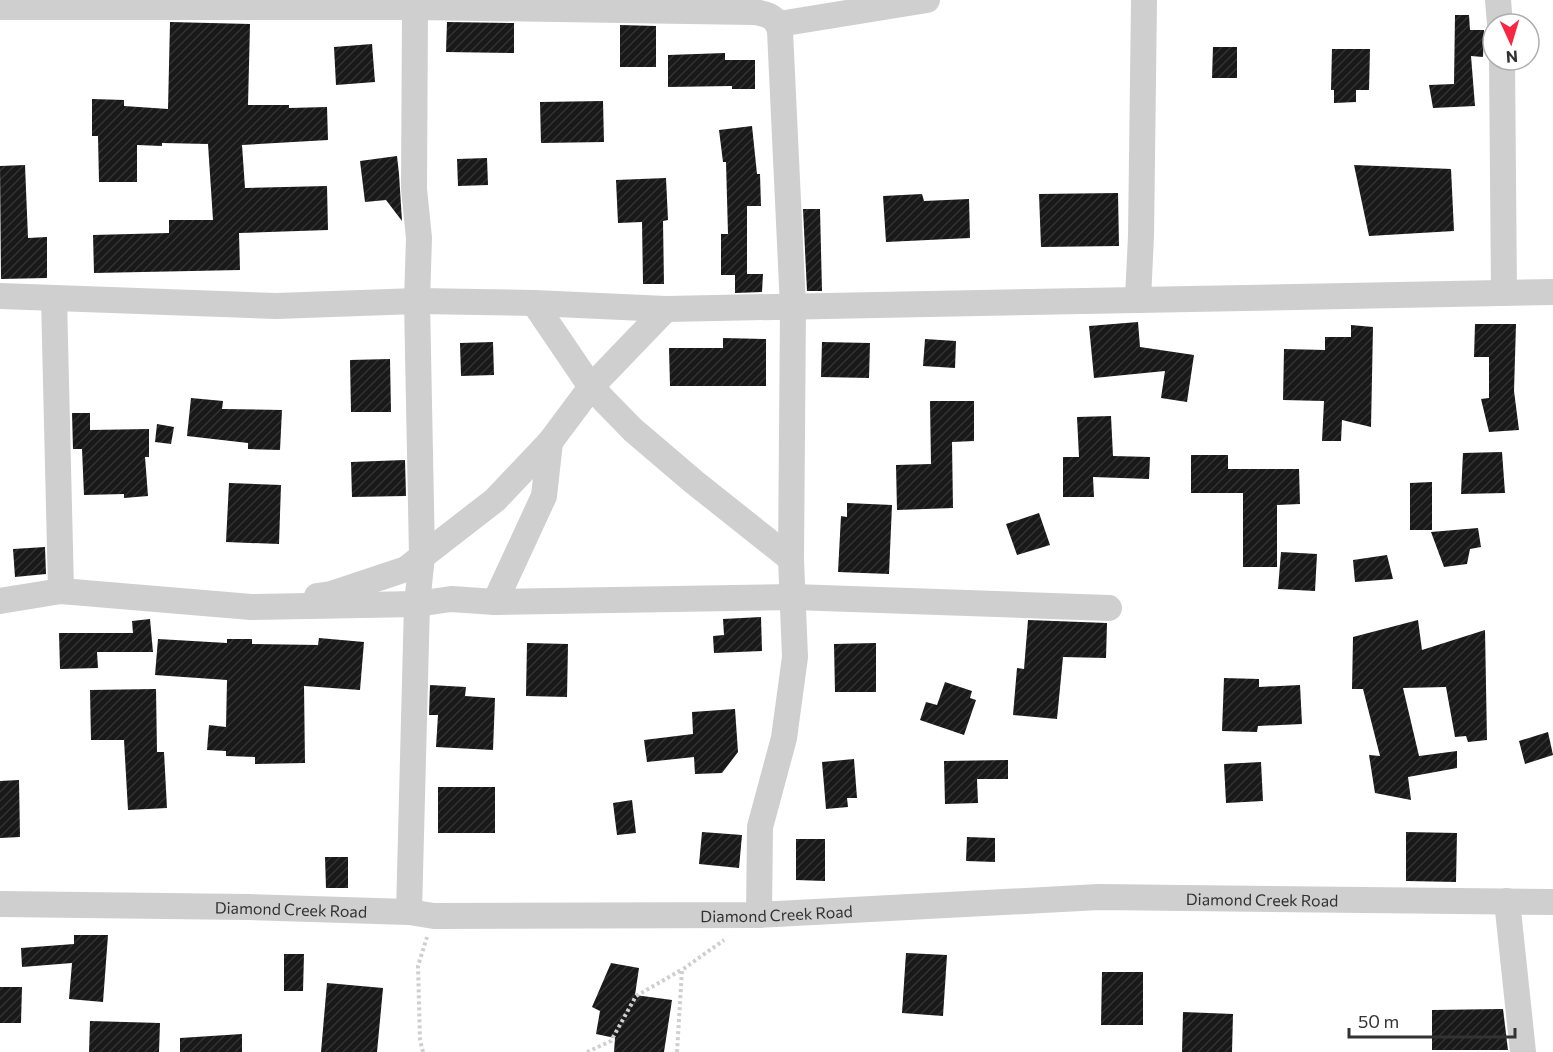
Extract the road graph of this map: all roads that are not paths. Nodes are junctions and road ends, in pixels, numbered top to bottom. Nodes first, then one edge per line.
1 (927, 0) edge
2 (1144, 0) edge
3 (0, 7) edge
4 (415, 7) junction
5 (779, 24) junction
6 (1502, 72) edge
7 (1553, 292) edge
8 (1504, 293) junction
9 (0, 296) edge
10 (54, 298) junction
11 (1138, 299) junction
12 (417, 301) junction
13 (534, 303) junction
14 (793, 307) junction
15 (666, 309) junction
16 (591, 387) junction
17 (550, 442) junction
18 (422, 556) junction
19 (791, 558) junction
20 (61, 591) junction
21 (793, 597) junction
22 (0, 601) edge
23 (495, 602) junction
24 (417, 604) junction
25 (251, 607) junction
26 (1109, 608) dead end
27 (1507, 901) junction
28 (1553, 902) edge
29 (0, 904) edge
30 (421, 914) junction
31 (759, 915) junction
32 (1523, 1052) edge

1 - 5 street
2 - 11 street
3 - 4 street
4 - 5 street
4 - 12 street
5 - 14 street
6 - 8 street
7 - 8 street
8 - 11 street
9 - 10 street
10 - 12 street
10 - 20 street
11 - 14 street
12 - 13 street
12 - 18 street
13 - 15 street
13 - 16 street
14 - 15 street
14 - 19 street
15 - 16 street
16 - 17 street
16 - 19 street
17 - 18 street
17 - 23 street
18 - 24 street
18 - 25 street
19 - 21 street
20 - 22 street
20 - 25 street
21 - 23 street
21 - 26 street
21 - 31 street
23 - 24 street
24 - 25 street
24 - 30 street
27 - 28 street, Diamond Creek Road
27 - 31 street, Diamond Creek Road
27 - 32 street
29 - 30 street, Diamond Creek Road
30 - 31 street, Diamond Creek Road

